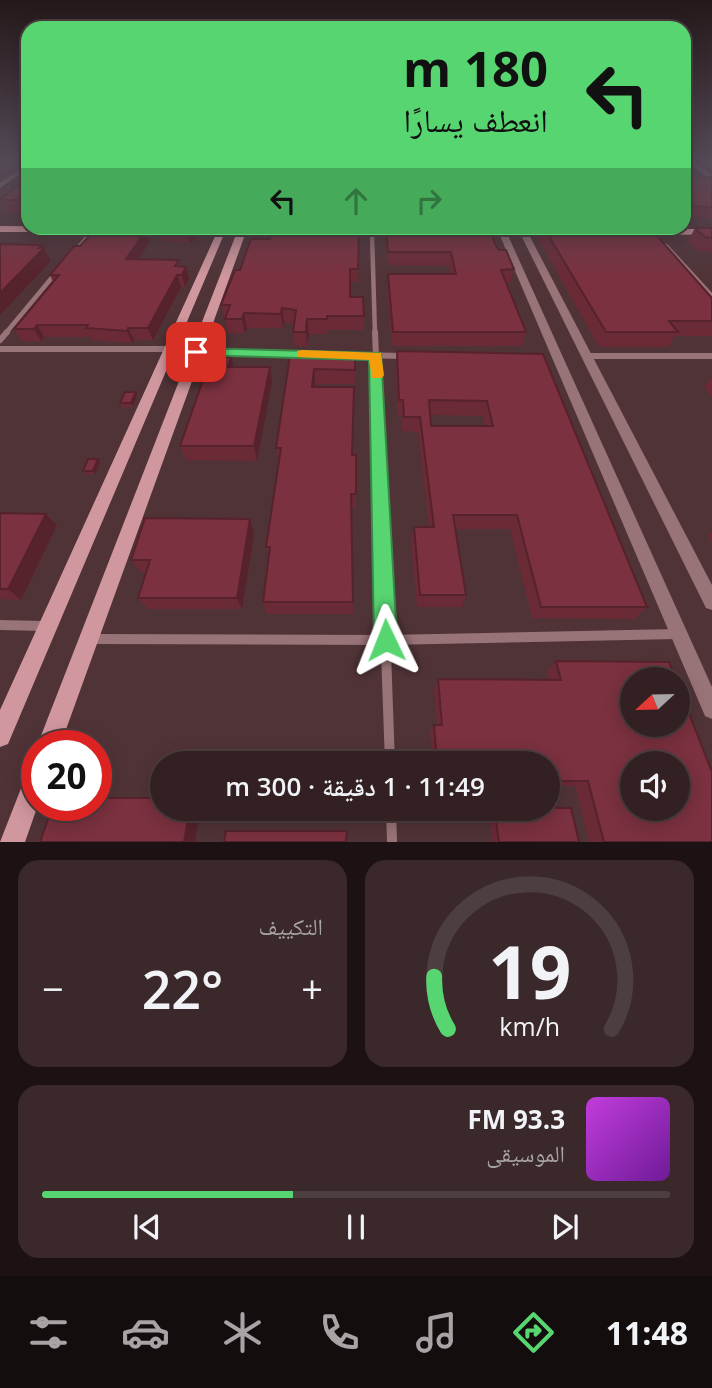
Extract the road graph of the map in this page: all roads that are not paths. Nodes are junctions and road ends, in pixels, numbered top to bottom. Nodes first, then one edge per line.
1 (0, 221) edge
2 (21, 221) edge
3 (691, 223) edge
4 (712, 224) edge
5 (0, 229) edge
6 (21, 229) edge
7 (691, 232) edge
8 (712, 232) edge
9 (89, 235) edge
10 (219, 235) edge
11 (240, 235) edge
12 (372, 235) edge
13 (504, 235) edge
14 (526, 235) edge
15 (656, 235) edge
16 (68, 260) edge
17 (59, 270) edge
18 (712, 296) edge
19 (0, 340) edge
20 (0, 349) edge
21 (169, 349) junction
22 (196, 352) junction
23 (587, 355) junction
24 (376, 356) junction
25 (418, 356) edge
26 (712, 356) edge
27 (712, 602) edge
28 (0, 625) edge
29 (48, 626) junction
30 (679, 634) junction
31 (88, 639) junction
32 (386, 640) junction
33 (712, 709) edge
34 (54, 730) edge
35 (0, 736) edge
36 (390, 751) edge
37 (21, 818) edge
38 (391, 821) edge
39 (12, 842) edge
40 (392, 842) edge

1 - 2 street
3 - 4 street
5 - 6 street
7 - 8 street
9 - 16 lane
10 - 21 street
11 - 22 street
12 - 24 lane
13 - 30 street
14 - 23 street
15 - 18 lane
17 - 19 lane
20 - 21 lane
21 - 29 street
22 - 24 lane
22 - 31 street
23 - 26 lane
23 - 27 street
24 - 25 lane
24 - 32 lane
28 - 29 lane
29 - 35 street
30 - 32 lane
30 - 33 street
31 - 32 lane
31 - 34 street
32 - 36 lane
37 - 39 street
38 - 40 lane

